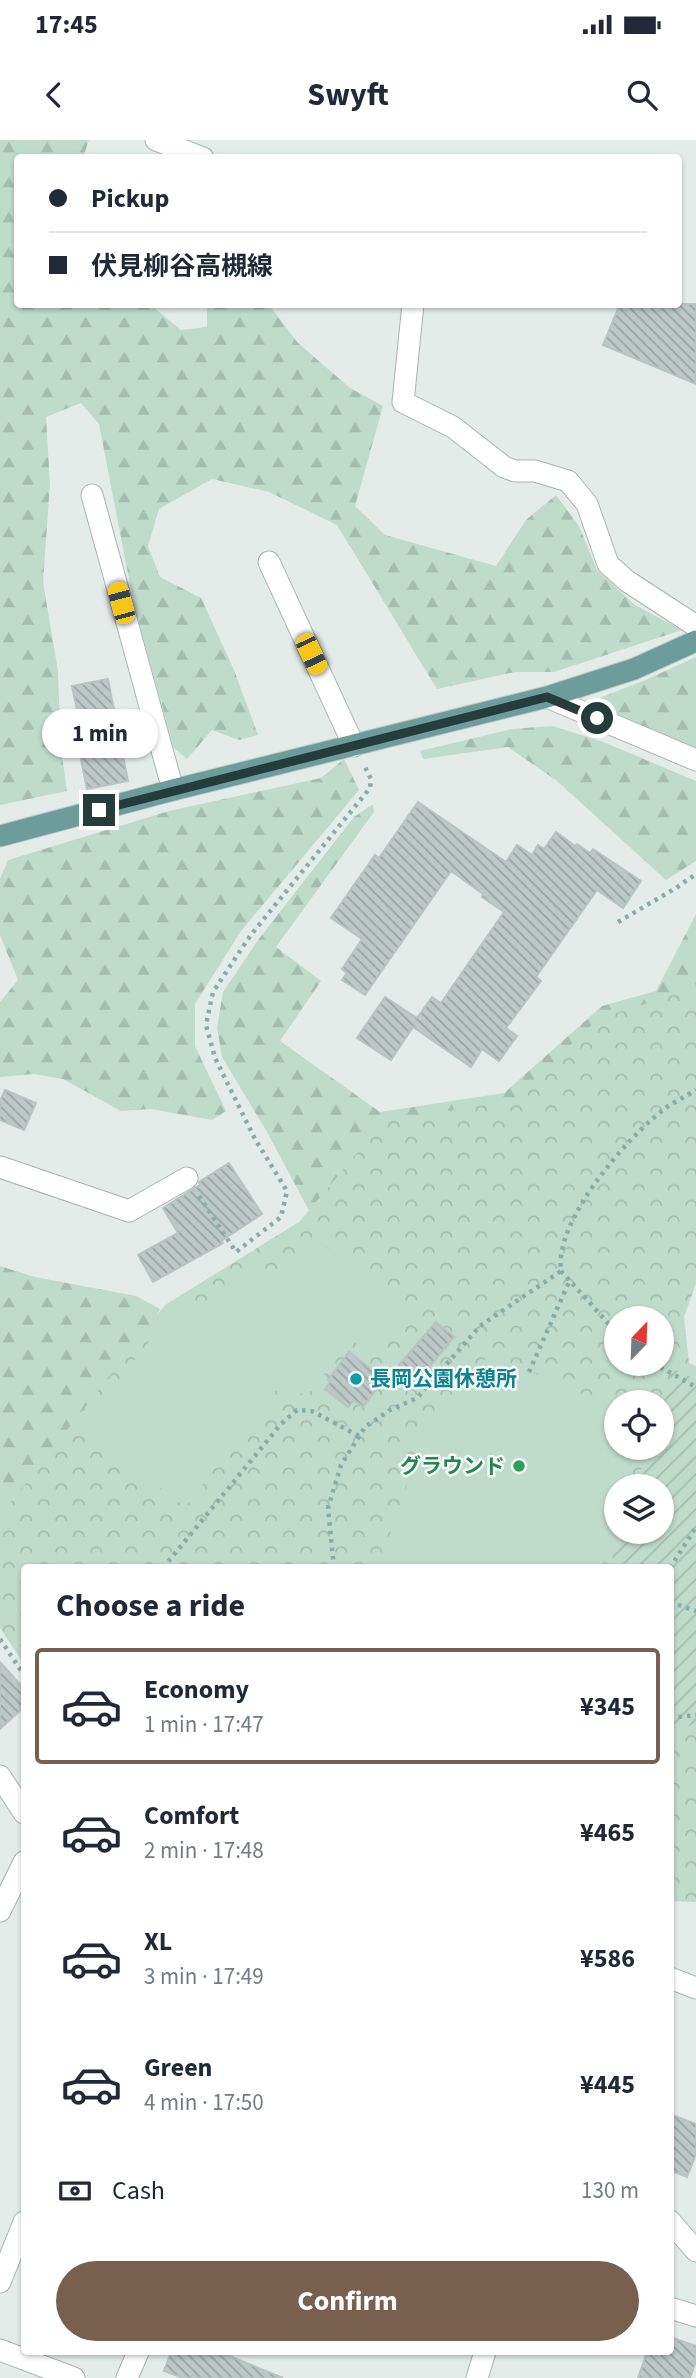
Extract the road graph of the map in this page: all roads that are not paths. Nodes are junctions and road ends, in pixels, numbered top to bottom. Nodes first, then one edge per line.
1 (156, 140) edge
2 (193, 154) edge
3 (413, 308) edge
4 (92, 495) dead end
5 (269, 562) dead end
6 (696, 626) edge
7 (696, 641) edge
8 (547, 697) junction
9 (354, 746) junction
10 (696, 760) edge
11 (173, 790) junction
12 (0, 836) edge
13 (0, 1167) edge
14 (191, 1183) road end
15 (0, 1776) edge
16 (21, 1808) edge
17 (21, 1868) edge
18 (0, 1911) edge
19 (674, 1980) edge
20 (696, 1988) edge
21 (674, 2225) edge
22 (21, 2230) edge
23 (695, 2244) edge
24 (0, 2283) edge
25 (674, 2309) edge
26 (696, 2316) edge
27 (0, 2350) edge
28 (137, 2355) edge
29 (482, 2355) edge
30 (74, 2378) edge
31 (127, 2378) edge
32 (477, 2378) edge

1 - 2 street
3 - 6 street
4 - 11 street
5 - 9 street
7 - 8 main road
8 - 9 main road
8 - 10 street
9 - 11 main road
11 - 12 main road
13 - 14 street
15 - 16 street
17 - 18 street
19 - 20 street
21 - 23 street
22 - 24 street
25 - 26 street
27 - 30 street
28 - 31 street
29 - 32 street

